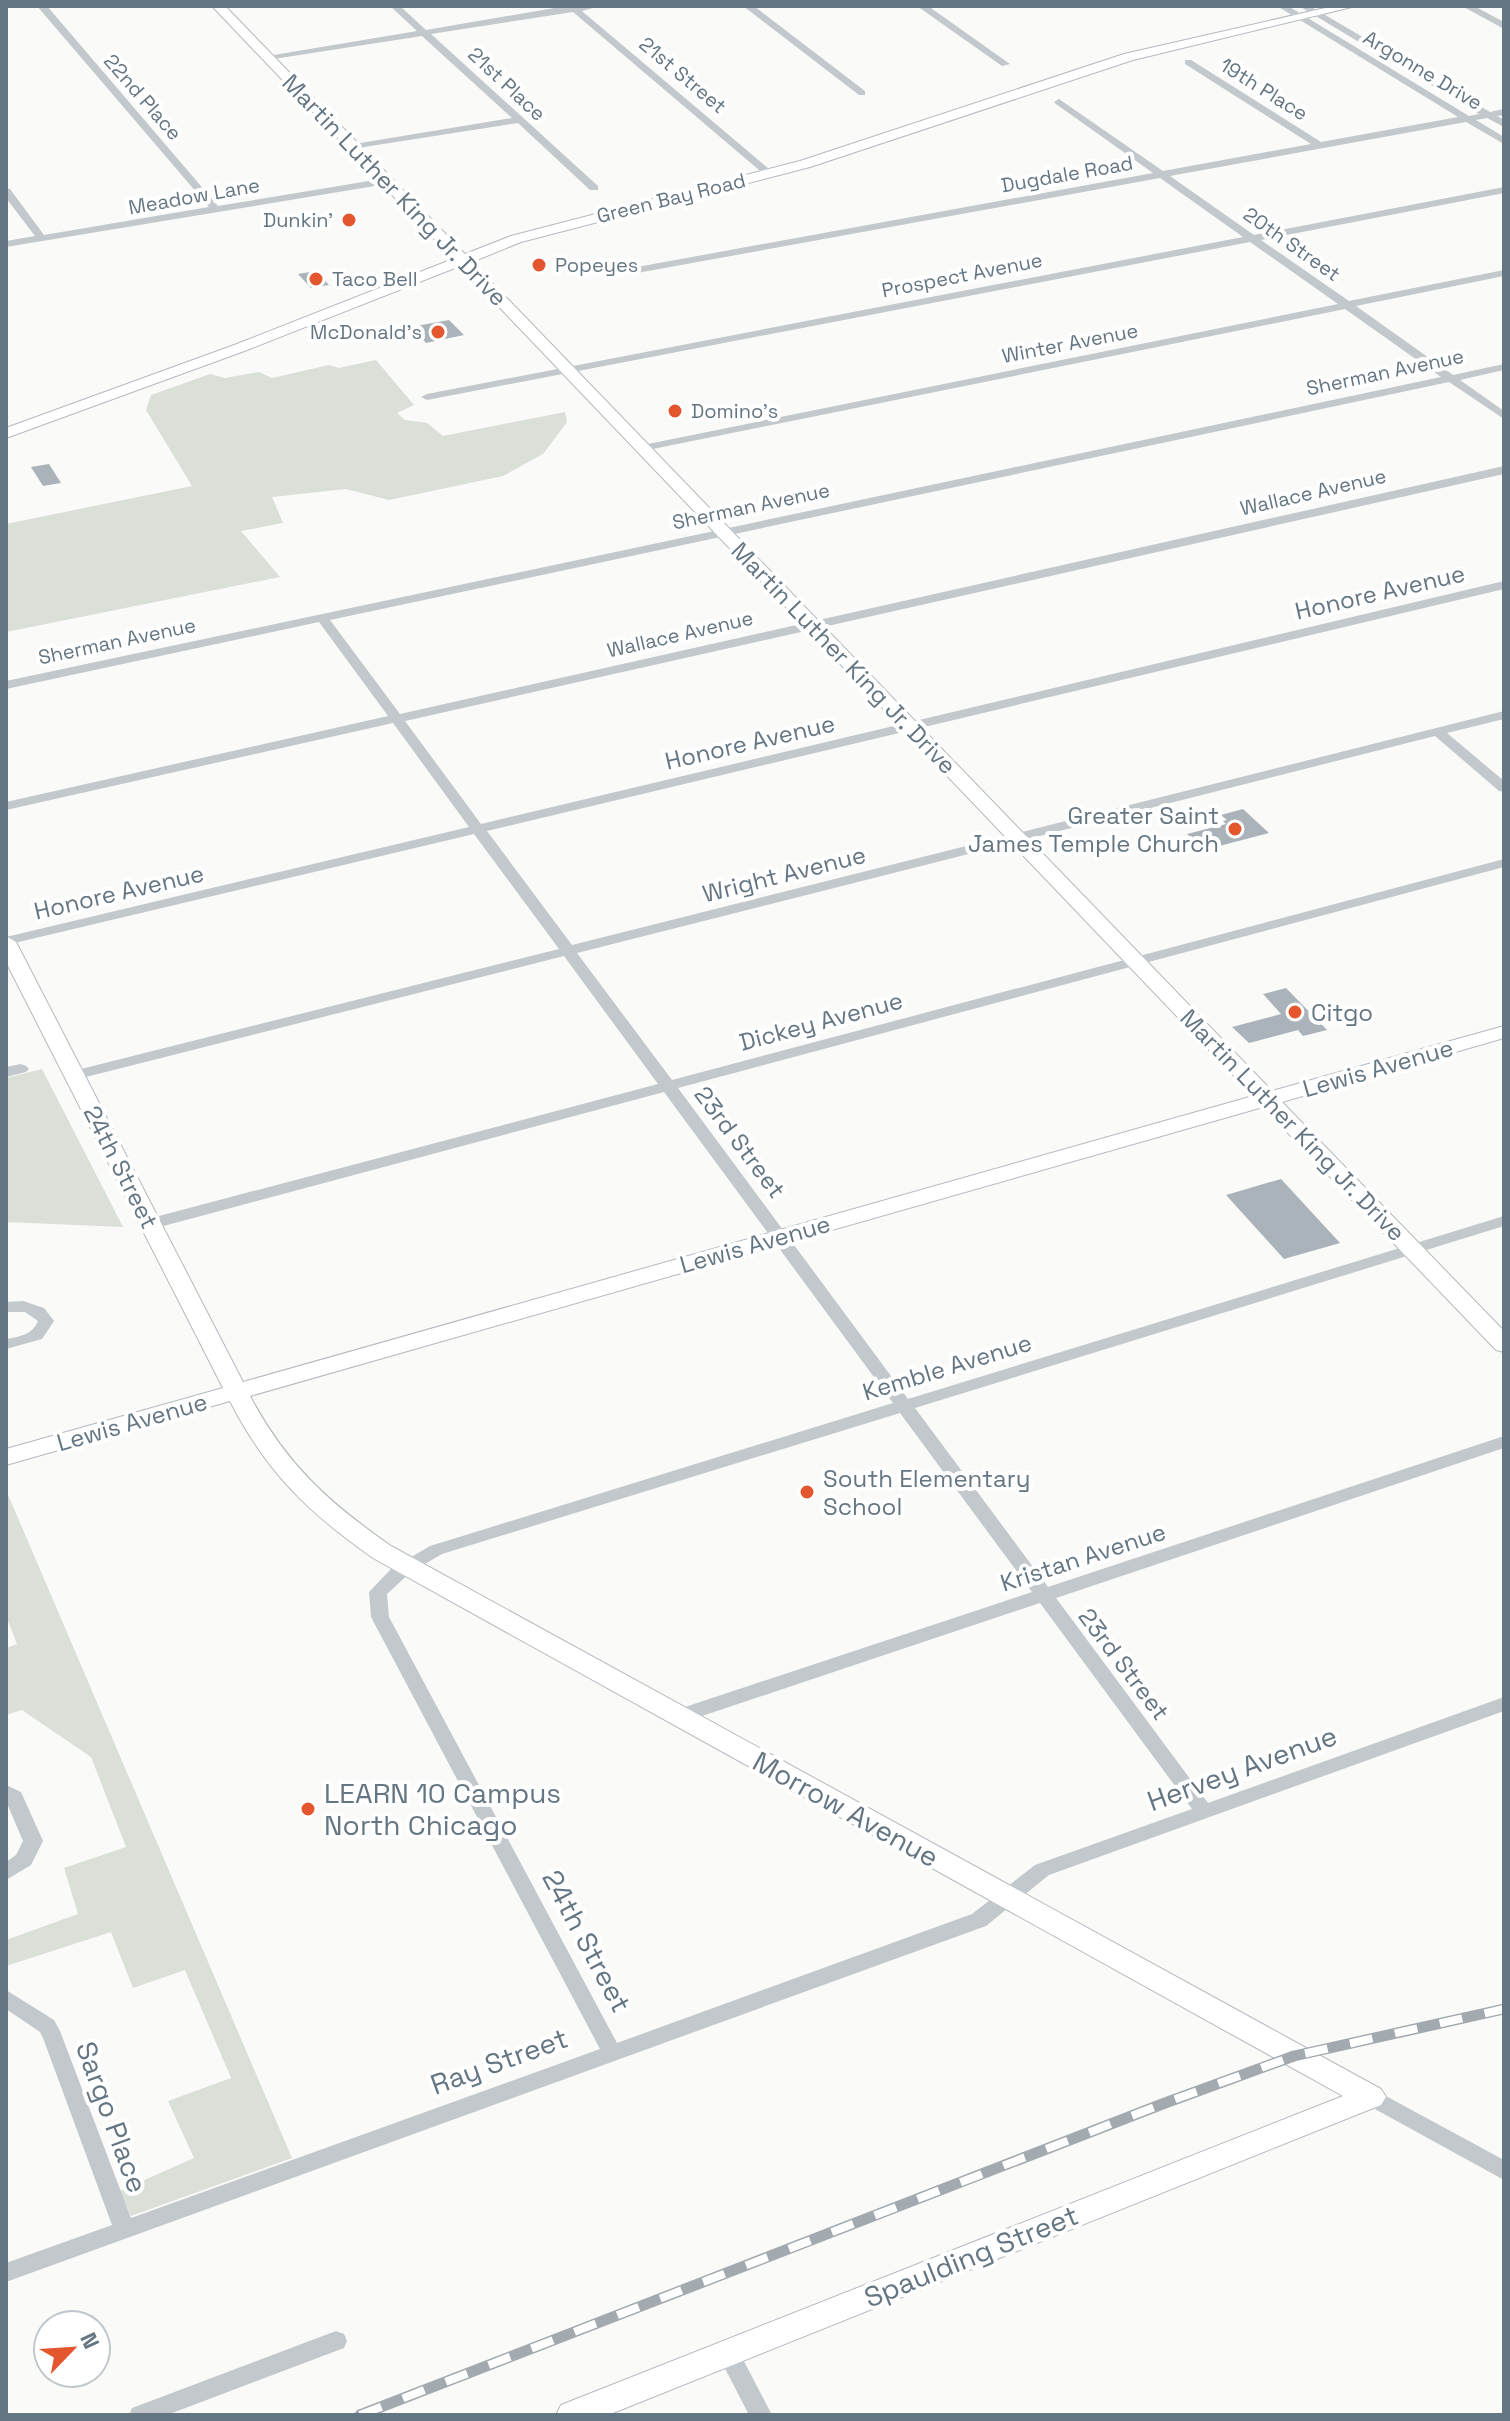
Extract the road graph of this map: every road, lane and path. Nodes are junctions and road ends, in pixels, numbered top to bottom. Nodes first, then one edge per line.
1 (42, 6) edge
2 (218, 6) edge
3 (395, 6) edge
4 (595, 6) edge
5 (748, 6) edge
6 (922, 6) edge
7 (1282, 6) edge
8 (1350, 6) edge
9 (1467, 6) edge
10 (572, 8) edge
11 (1303, 12) edge
12 (1318, 14) junction
13 (1504, 26) edge
14 (426, 33) junction
15 (267, 57) junction
16 (1188, 62) dead end
17 (1005, 64) dead end
18 (862, 93) dead end
19 (1059, 102) dead end
20 (1504, 112) edge
21 (1492, 114) junction
22 (1469, 118) junction
23 (520, 120) junction
24 (1504, 124) edge
25 (1504, 141) edge
26 (1320, 146) junction
27 (354, 147) junction
28 (770, 174) junction
29 (1162, 175) junction
30 (387, 181) junction
31 (594, 188) dead end
32 (1504, 190) edge
33 (6, 191) edge
34 (217, 211) junction
35 (1252, 238) junction
36 (42, 239) junction
37 (6, 244) edge
38 (462, 259) junction
39 (637, 270) dead end
40 (1504, 273) edge
41 (1346, 305) junction
42 (1504, 367) edge
43 (568, 369) junction
44 (1450, 378) junction
45 (427, 397) dead end
46 (1504, 416) edge
47 (6, 433) edge
48 (643, 448) junction
49 (1504, 470) edge
50 (724, 533) junction
51 (1504, 585) edge
52 (322, 618) junction
53 (813, 625) junction
54 (6, 685) edge
55 (1504, 715) edge
56 (396, 718) junction
57 (910, 726) junction
58 (1438, 732) junction
59 (1504, 788) edge
60 (6, 806) edge
61 (478, 829) junction
62 (1017, 838) junction
63 (1504, 863) edge
64 (6, 942) edge
65 (568, 951) junction
66 (1136, 962) junction
67 (1504, 1032) edge
68 (74, 1075) junction
69 (668, 1087) junction
70 (1268, 1099) junction
71 (1504, 1221) edge
72 (150, 1224) junction
73 (781, 1236) junction
74 (1412, 1249) junction
75 (6, 1307) edge
76 (6, 1344) edge
77 (1504, 1345) edge
78 (236, 1392) junction
79 (903, 1405) junction
80 (1504, 1442) edge
81 (6, 1457) edge
82 (406, 1565) junction
83 (1043, 1595) junction
84 (1504, 1704) edge
85 (677, 1717) junction
86 (6, 1792) edge
87 (1204, 1811) junction
88 (6, 1872) edge
89 (1007, 1898) junction
90 (6, 1998) edge
91 (612, 2052) junction
92 (1371, 2097) junction
93 (1504, 2171) edge
94 (124, 2229) junction
95 (6, 2273) edge
96 (336, 2341) dead end
97 (728, 2353) junction
98 (140, 2415) edge
99 (572, 2415) edge
100 (761, 2415) edge

1 - 34 street, 22nd Place
2 - 15 street, Martin Luther King Jr. Drive
3 - 14 street, 21st Place
4 - 10 street
5 - 18 street
6 - 17 street
7 - 11 street, Argonne Drive
8 - 12 street, Green Bay Road
9 - 13 street
10 - 14 street
10 - 28 street, 21st Street
11 - 12 street, Green Bay Road
11 - 22 street, Argonne Drive
11 - 28 street, Green Bay Road
12 - 21 street, Argonne Drive
14 - 15 street
14 - 23 street, 21st Place
15 - 27 street, Martin Luther King Jr. Drive
16 - 26 street, 19th Place
19 - 29 street, 20th Street
20 - 21 street, Dugdale Road
21 - 22 street, Dugdale Road
21 - 24 street, Argonne Drive
22 - 25 street, Argonne Drive
22 - 26 street, Dugdale Road
23 - 27 street
23 - 31 street, 21st Place
26 - 29 street, Dugdale Road
27 - 30 street, Martin Luther King Jr. Drive
28 - 38 street, Green Bay Road
29 - 35 street, 20th Street
29 - 39 street, Dugdale Road
30 - 34 street, Meadow Lane
30 - 38 street, Martin Luther King Jr. Drive
32 - 35 street, Prospect Avenue
33 - 36 street
34 - 36 street, Meadow Lane
35 - 41 street, 20th Street
35 - 43 street, Prospect Avenue
36 - 37 street, Meadow Lane
38 - 43 street, Martin Luther King Jr. Drive
38 - 47 street, Green Bay Road
40 - 41 street, Winter Avenue
41 - 44 street, 20th Street
41 - 48 street, Winter Avenue
42 - 44 street, Sherman Avenue
43 - 45 street, Prospect Avenue
43 - 48 street, Martin Luther King Jr. Drive
44 - 46 street, 20th Street
44 - 50 street, Sherman Avenue
48 - 50 street, Martin Luther King Jr. Drive
49 - 53 street, Wallace Avenue
50 - 52 street, Sherman Avenue
50 - 53 street, Martin Luther King Jr. Drive
51 - 57 street, Honore Avenue
52 - 54 street, Sherman Avenue
52 - 56 street, 23rd Street
53 - 56 street, Wallace Avenue
53 - 57 street, Martin Luther King Jr. Drive
55 - 58 street, Wright Avenue
56 - 60 street, Wallace Avenue
56 - 61 street, 23rd Street
57 - 61 street, Honore Avenue
57 - 62 street, Martin Luther King Jr. Drive
58 - 59 street
58 - 62 street, Wright Avenue
61 - 64 street, Honore Avenue
61 - 65 street, 23rd Street
62 - 65 street, Wright Avenue
62 - 66 street, Martin Luther King Jr. Drive
63 - 66 street, Dickey Avenue
64 - 68 street, 24th Street
65 - 68 street, Wright Avenue
65 - 69 street, 23rd Street
66 - 69 street, Dickey Avenue
66 - 70 street, Martin Luther King Jr. Drive
67 - 70 street, Lewis Avenue
68 - 72 street, 24th Street
69 - 72 street, Dickey Avenue
69 - 73 street, 23rd Street
70 - 73 street, Lewis Avenue
70 - 74 street, Martin Luther King Jr. Drive
71 - 74 street, Kemble Avenue
72 - 78 street, 24th Street
73 - 78 street, Lewis Avenue
73 - 79 street, 23rd Street
74 - 77 street, Martin Luther King Jr. Drive
74 - 79 street, Kemble Avenue
75 - 76 street
78 - 81 street, Lewis Avenue
78 - 82 street, Morrow Avenue
79 - 82 street, Kemble Avenue
79 - 83 street, 23rd Street
80 - 83 street, Kristan Avenue
82 - 85 street, Morrow Avenue
82 - 91 street, 24th Street
83 - 85 street, Kristan Avenue
83 - 87 street, 23rd Street
84 - 87 street, Hervey Avenue
85 - 89 street, Morrow Avenue
86 - 88 street
87 - 89 street, Hervey Avenue
89 - 91 street, Ray Street
89 - 92 street, Morrow Avenue
90 - 94 street, Sargo Place
91 - 94 street, Ray Street
92 - 93 street, Morrow Avenue
92 - 97 street, Spaulding Street
94 - 95 street, Ray Street
96 - 98 street
97 - 99 street, Spaulding Street
97 - 100 street

